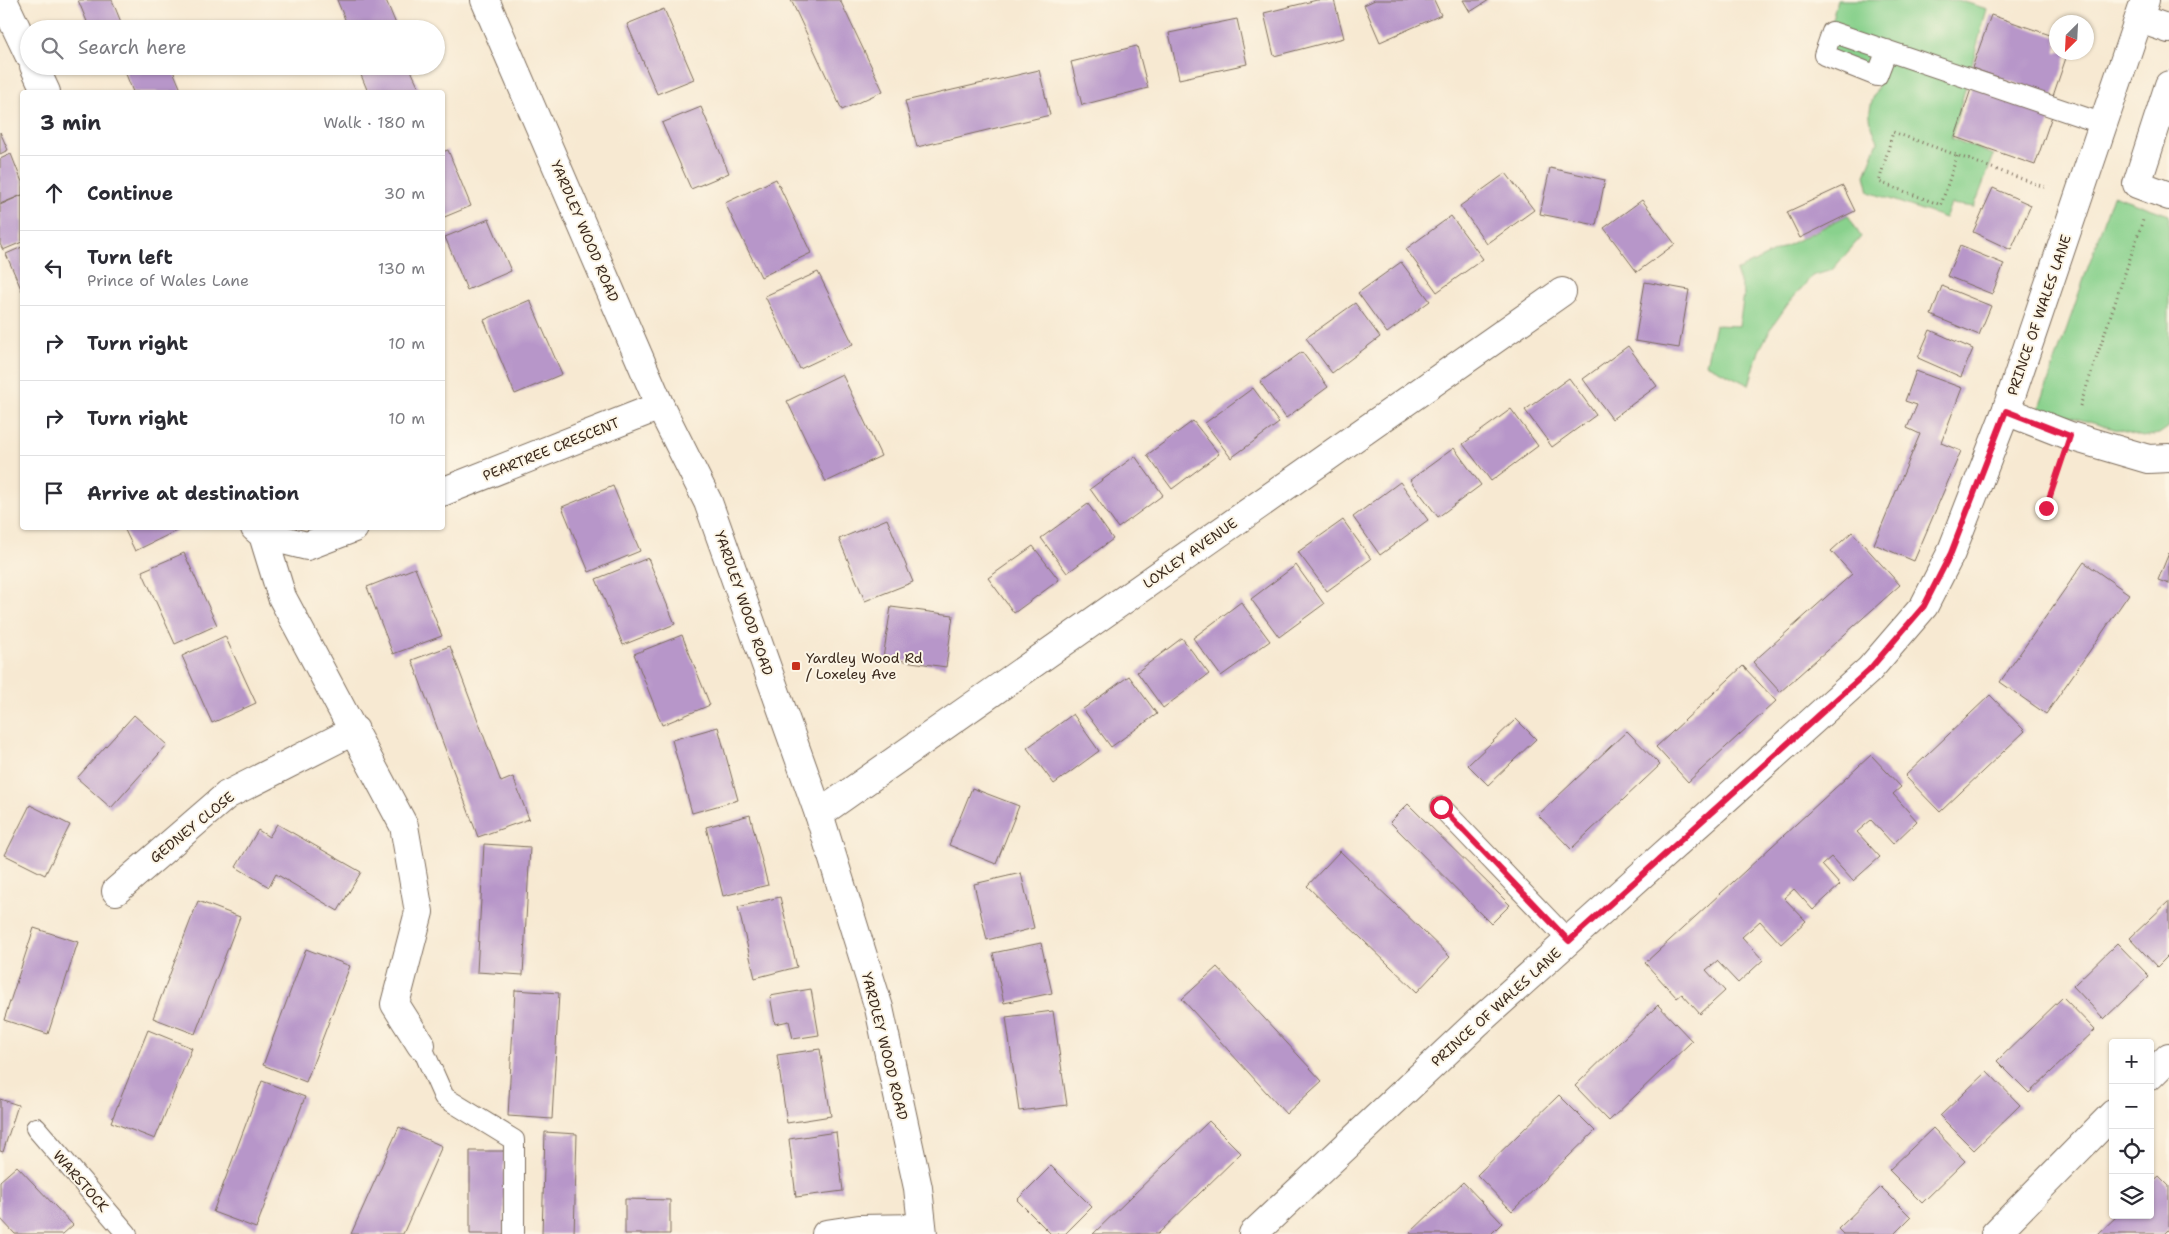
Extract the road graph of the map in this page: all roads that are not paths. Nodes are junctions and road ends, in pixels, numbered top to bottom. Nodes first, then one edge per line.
1 (4, 0) edge
2 (485, 0) edge
3 (2143, 10) edge
4 (2169, 29) edge
5 (20, 35) edge
6 (1887, 50) dead end
7 (38, 75) edge
8 (2169, 84) edge
9 (45, 90) edge
10 (2104, 124) junction
11 (2162, 192) edge
12 (1562, 292) dead end
13 (660, 406) junction
14 (2006, 411) junction
15 (2169, 458) edge
16 (445, 491) edge
17 (349, 530) edge
18 (259, 531) edge
19 (355, 730) junction
20 (1441, 807) dead end
21 (819, 814) junction
22 (116, 891) dead end
23 (1569, 941) junction
24 (421, 1046) joint
25 (2169, 1057) edge
26 (2154, 1072) edge
27 (2109, 1118) edge
28 (36, 1128) dead end
29 (922, 1231) edge
30 (127, 1234) edge
31 (514, 1234) edge
32 (826, 1234) edge
33 (1253, 1234) edge
34 (1995, 1234) edge

1 - 5 street
2 - 13 street, YARDLEY WOOD ROAD
3 - 4 street
3 - 10 street, PRINCE OF WALES LANE
6 - 10 lane
7 - 9 street
8 - 11 street
10 - 14 street, PRINCE OF WALES LANE
12 - 21 street, LOXLEY AVENUE
13 - 16 street, PEARTREE CRESCENT
13 - 21 street, YARDLEY WOOD ROAD
14 - 15 street
14 - 23 street, PRINCE OF WALES LANE
17 - 18 street
18 - 19 street
19 - 22 street, GEDNEY CLOSE
19 - 24 street
20 - 23 lane
21 - 29 street, YARDLEY WOOD ROAD
23 - 33 street, PRINCE OF WALES LANE
24 - 31 lane
25 - 26 street
27 - 34 street
28 - 30 lane, WARSTOCK
29 - 32 street

